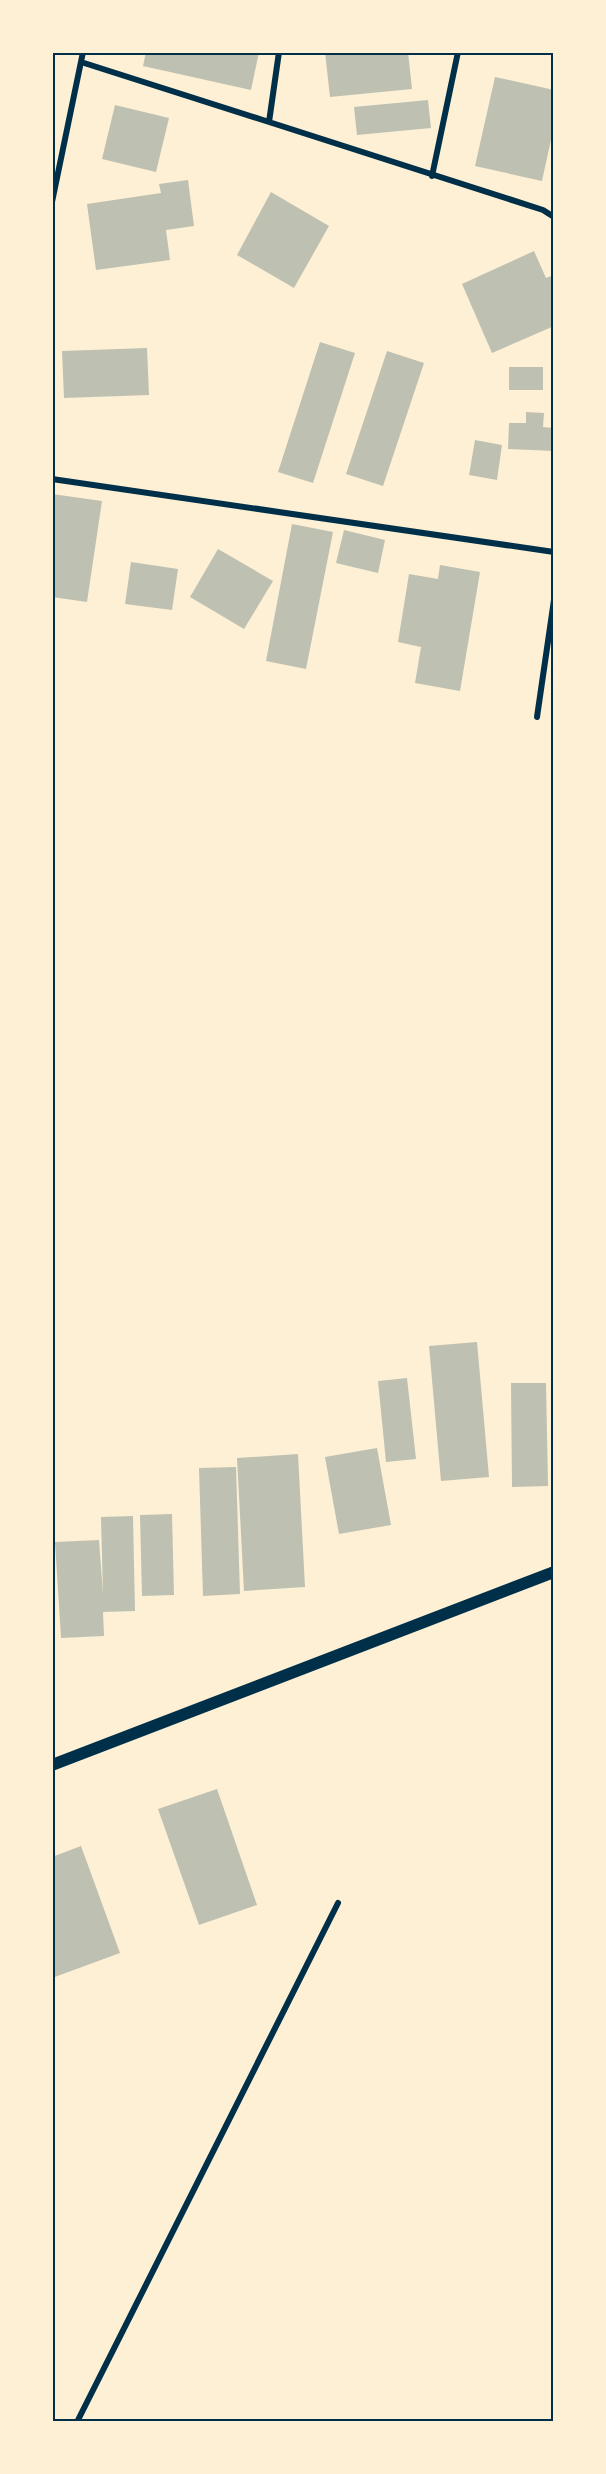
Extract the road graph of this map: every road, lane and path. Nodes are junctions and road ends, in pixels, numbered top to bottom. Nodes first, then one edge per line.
1 (83, 52) edge
2 (279, 52) edge
3 (458, 52) edge
4 (81, 62) junction
5 (269, 122) junction
6 (432, 176) junction
7 (52, 202) edge
8 (554, 218) edge
9 (52, 478) edge
10 (554, 552) edge
11 (554, 600) edge
12 (537, 717) dead end
13 (554, 1572) edge
14 (52, 1765) edge
15 (338, 1903) dead end
16 (76, 2421) edge

1 - 4 street
2 - 5 street
3 - 6 street
4 - 5 street
4 - 7 street
5 - 6 street
6 - 8 street
9 - 10 street
11 - 12 street
13 - 14 main road
15 - 16 street

